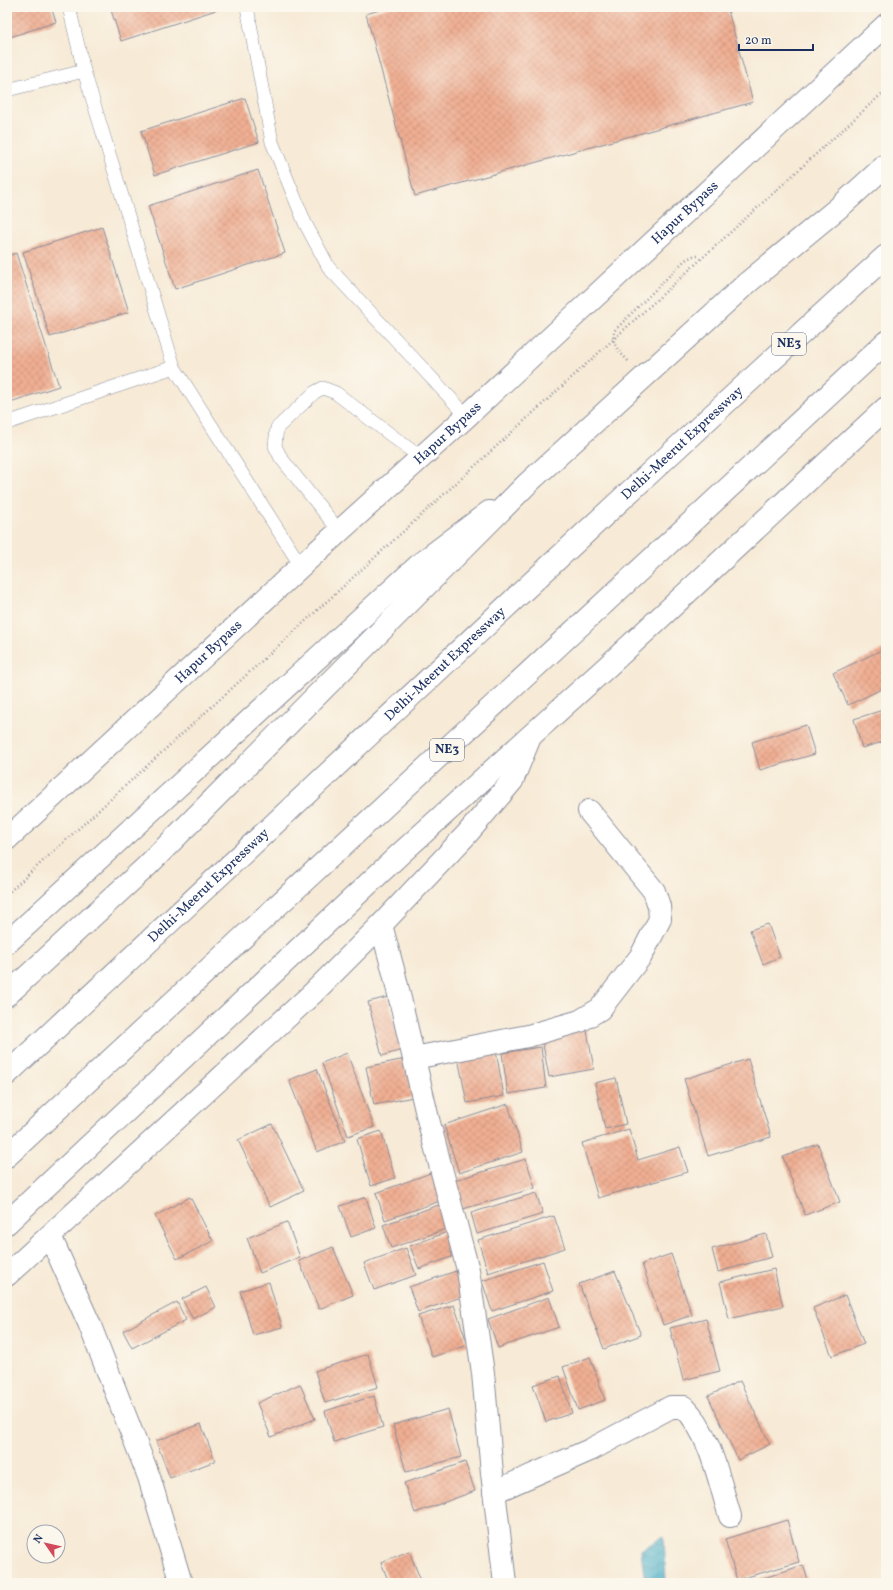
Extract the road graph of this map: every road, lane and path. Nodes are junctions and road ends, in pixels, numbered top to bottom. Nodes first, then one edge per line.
1 (69, 7) edge
2 (247, 7) edge
3 (886, 24) edge
4 (84, 71) junction
5 (7, 90) edge
6 (886, 90) edge
7 (886, 165) edge
8 (699, 256) dead end
9 (886, 256) edge
10 (886, 342) edge
11 (174, 368) junction
12 (644, 377) junction
13 (886, 408) edge
14 (467, 416) junction
15 (7, 423) edge
16 (421, 458) junction
17 (528, 483) junction
18 (340, 532) junction
19 (301, 566) junction
20 (530, 737) junction
21 (589, 811) dead end
22 (7, 839) edge
23 (7, 894) edge
24 (381, 925) junction
25 (7, 943) edge
26 (7, 995) edge
27 (414, 1058) junction
28 (7, 1074) edge
29 (7, 1156) edge
30 (7, 1223) edge
31 (50, 1236) junction
32 (7, 1275) edge
33 (494, 1492) junction
34 (730, 1516) dead end
35 (181, 1583) edge
36 (505, 1583) edge

1 - 4 lane
2 - 14 lane
3 - 14 main road, Hapur Bypass
4 - 5 lane
4 - 11 lane
6 - 23 path
7 - 12 main road
8 - 12 path
9 - 28 main road, Delhi-Meerut Expressway / NE3
10 - 29 main road, NE3
11 - 15 lane
11 - 19 lane
12 - 17 main road
13 - 20 main road
14 - 16 main road, Hapur Bypass
16 - 18 main road, Hapur Bypass
16 - 18 lane
17 - 25 main road
17 - 26 main road
18 - 19 main road, Hapur Bypass
19 - 22 main road, Hapur Bypass
20 - 24 main road
20 - 30 main road
21 - 27 main road
24 - 27 main road
24 - 31 main road
27 - 33 main road
31 - 32 main road
31 - 35 main road
33 - 34 main road
33 - 36 main road

